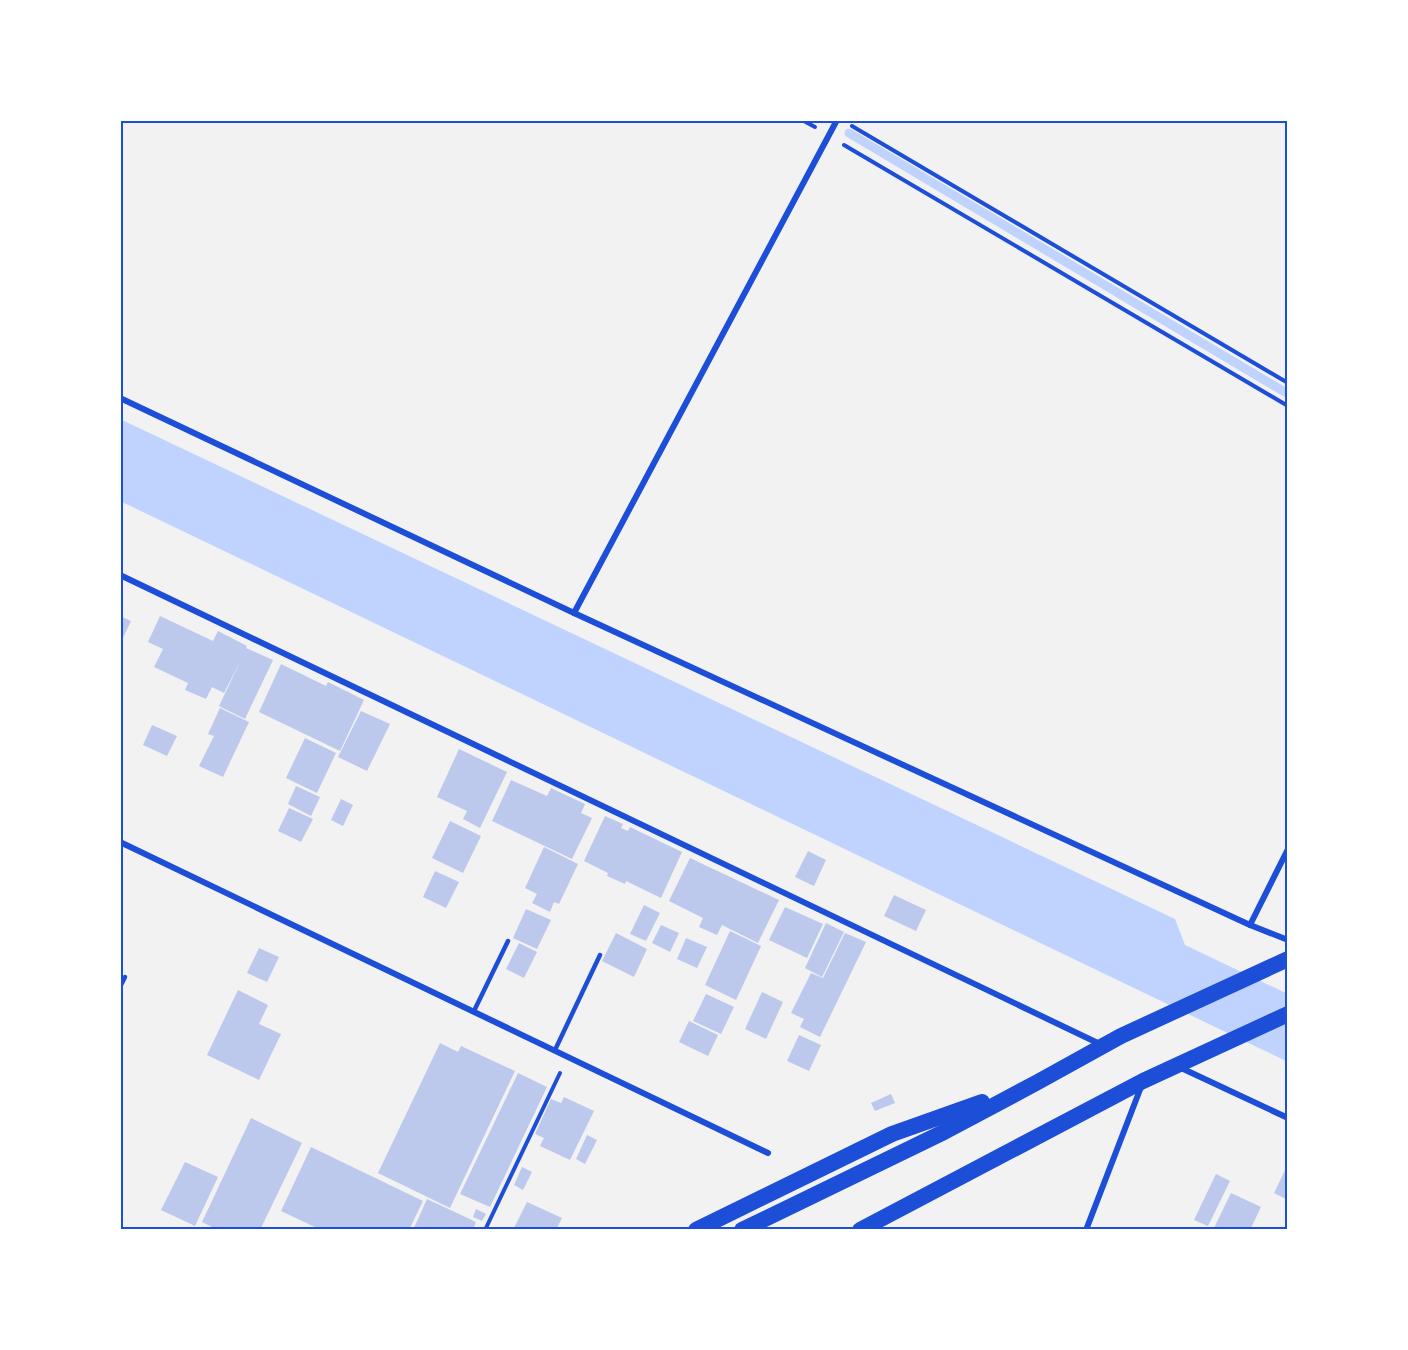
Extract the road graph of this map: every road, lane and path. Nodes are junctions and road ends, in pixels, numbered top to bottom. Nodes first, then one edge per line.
1 (802, 120) edge
2 (837, 120) edge
3 (843, 120) edge
4 (829, 136) junction
5 (1288, 383) edge
6 (120, 398) edge
7 (1288, 406) edge
8 (120, 575) edge
9 (574, 613) junction
10 (120, 842) edge
11 (1288, 849) edge
12 (1250, 925) junction
13 (1288, 940) edge
14 (508, 941) dead end
15 (600, 955) dead end
16 (1288, 959) edge
17 (125, 977) dead end
18 (120, 987) edge
19 (474, 1011) junction
20 (1288, 1014) edge
21 (1104, 1046) junction
22 (555, 1050) junction
23 (568, 1056) junction
24 (1176, 1065) junction
25 (1143, 1081) junction
26 (1036, 1083) junction
27 (1288, 1118) edge
28 (768, 1153) dead end
29 (485, 1230) edge
30 (696, 1230) edge
31 (742, 1230) edge
32 (860, 1230) edge
33 (1086, 1230) edge

1 - 4 path
2 - 4 street
3 - 5 path
4 - 7 path
4 - 9 street
6 - 9 street
8 - 21 street
9 - 12 street
10 - 19 street
11 - 12 street
12 - 13 street
14 - 19 lane
15 - 22 lane
16 - 21 highway
17 - 18 lane
19 - 22 street
20 - 24 highway
21 - 26 highway
22 - 23 street
23 - 28 street
23 - 29 path
24 - 25 highway
24 - 27 street
25 - 32 highway
25 - 33 street
26 - 30 highway
26 - 31 highway

